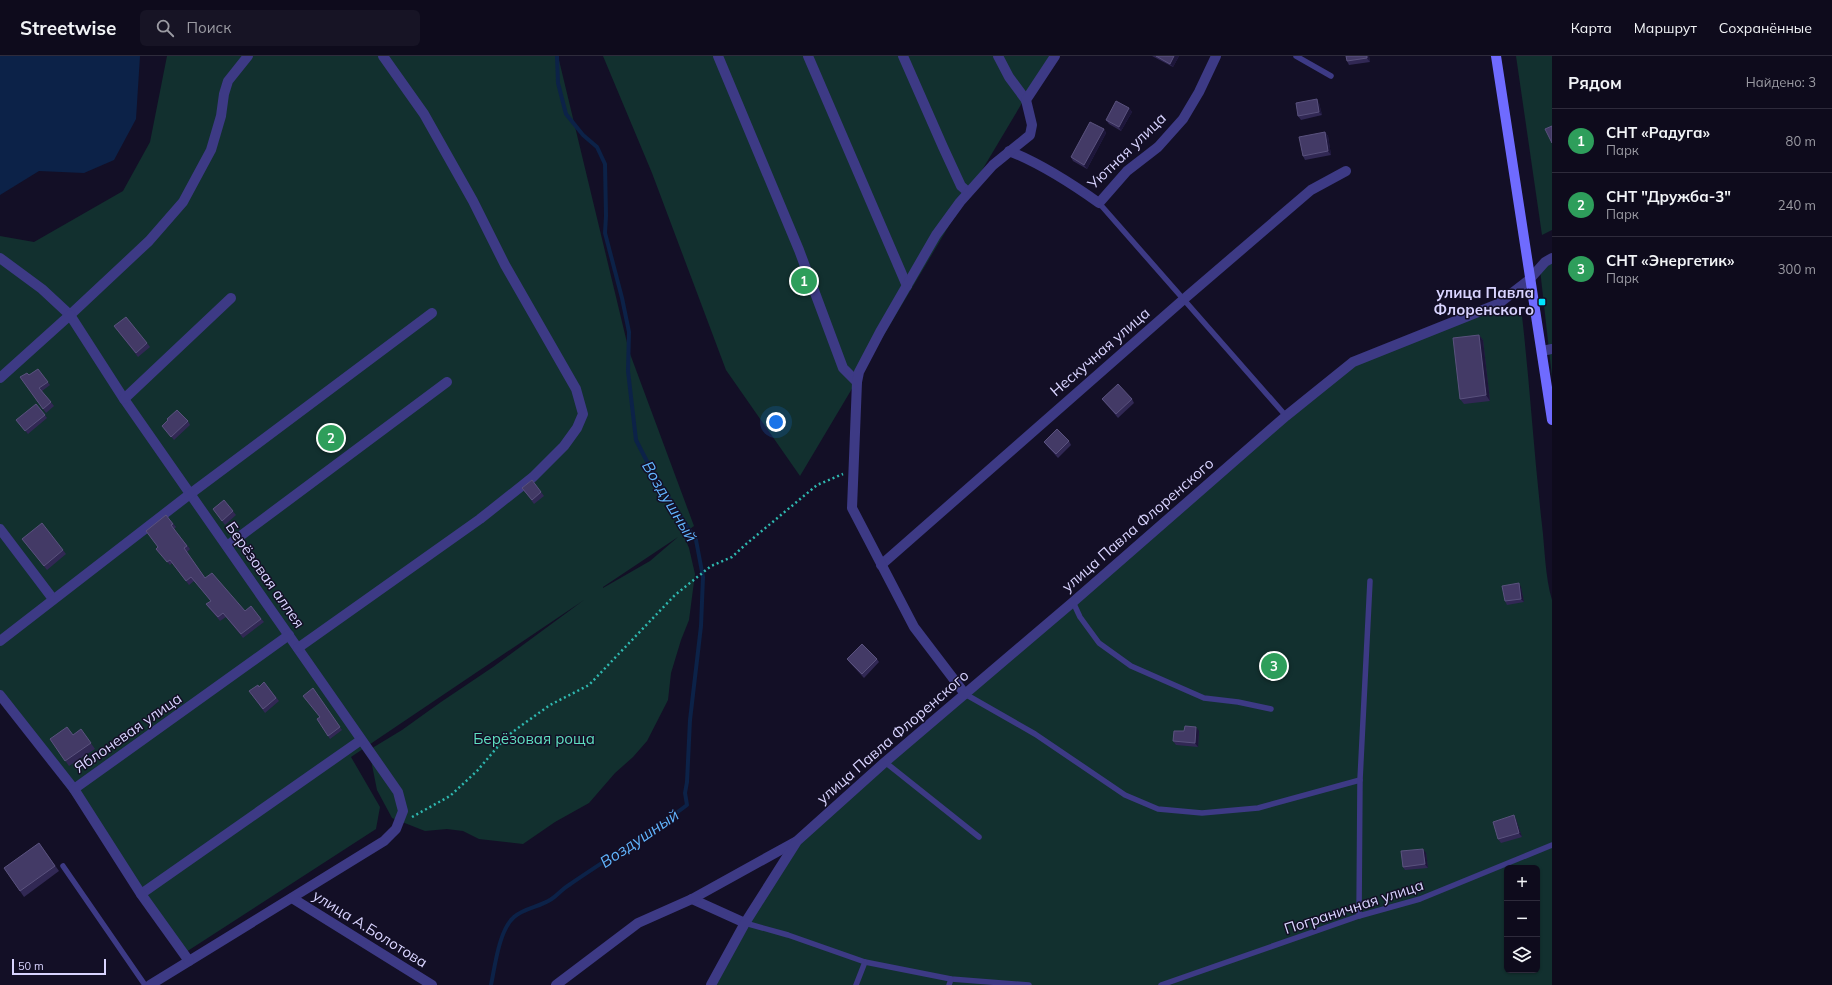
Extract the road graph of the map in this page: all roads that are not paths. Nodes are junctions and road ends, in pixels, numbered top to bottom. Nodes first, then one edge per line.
1 (248, 56) edge
2 (383, 56) edge
3 (718, 56) edge
4 (808, 56) edge
5 (903, 56) edge
6 (998, 56) edge
7 (1055, 56) edge
8 (1216, 56) edge
9 (1296, 56) edge
10 (1496, 56) edge
11 (1331, 76) dead end
12 (1026, 100) junction
13 (1009, 152) junction
14 (1346, 171) dead end
15 (968, 192) junction
16 (1099, 203) junction
17 (0, 258) edge
18 (1552, 258) edge
19 (1529, 280) junction
20 (907, 286) junction
21 (231, 298) dead end
22 (1184, 298) junction
23 (432, 313) dead end
24 (70, 314) junction
25 (1547, 350) edge
26 (0, 378) edge
27 (447, 382) dead end
28 (857, 382) junction
29 (124, 399) junction
30 (1286, 416) junction
31 (1552, 420) edge
32 (190, 494) junction
33 (0, 529) edge
34 (227, 546) junction
35 (881, 565) junction
36 (1370, 582) dead end
37 (53, 599) junction
38 (1073, 602) junction
39 (289, 635) junction
40 (0, 641) edge
41 (298, 648) junction
42 (0, 694) edge
43 (965, 694) junction
44 (1271, 709) dead end
45 (361, 740) junction
46 (885, 762) junction
47 (1360, 780) junction
48 (74, 789) junction
49 (979, 837) dead end
50 (797, 841) junction
51 (1552, 845) edge
52 (63, 866) dead end
53 (141, 894) junction
54 (292, 898) junction
55 (692, 899) junction
56 (1359, 916) junction
57 (745, 923) junction
58 (189, 961) junction
59 (865, 962) junction
60 (950, 982) edge
61 (152, 984) edge
62 (432, 985) edge
63 (556, 985) edge
64 (711, 985) edge
65 (856, 985) edge
66 (1029, 985) edge
67 (1161, 985) edge

1 - 24 street
2 - 41 street
3 - 28 street
4 - 20 street
5 - 15 street
6 - 12 street
7 - 12 street
8 - 16 street, Уютная улица
9 - 11 lane
10 - 19 street
12 - 13 street
13 - 15 street
13 - 16 street, Уютная улица
14 - 22 street, Нескучная улица
15 - 20 street
16 - 22 lane
17 - 24 street, Берёзовая аллея
18 - 19 street, улица Павла Флоренского
19 - 25 street
19 - 30 street, улица Павла Флоренского
20 - 28 street
21 - 29 street
22 - 30 lane
22 - 35 street, Нескучная улица
23 - 32 street
24 - 26 street
24 - 29 street, Берёзовая аллея
25 - 31 street
27 - 34 street
28 - 35 street
29 - 32 street, Берёзовая аллея
30 - 38 street, улица Павла Флоренского
32 - 34 street, Берёзовая аллея
32 - 37 street
33 - 37 street
34 - 39 street, Берёзовая аллея
35 - 43 street
36 - 47 lane
37 - 40 street
38 - 43 street, улица Павла Флоренского
38 - 44 lane
39 - 41 street, Берёзовая аллея
39 - 48 street, Яблоневая улица
41 - 45 street, Берёзовая аллея
42 - 48 street
43 - 46 street, улица Павла Флоренского
43 - 47 lane
45 - 53 street
45 - 54 street, Берёзовая аллея
46 - 49 lane
46 - 50 street, улица Павла Флоренского
47 - 56 lane
48 - 53 street, Яблоневая улица
50 - 55 street, улица Павла Флоренского
50 - 57 street, улица Павла Флоренского
51 - 56 lane, Пограничная улица
52 - 61 lane
53 - 58 street, Яблоневая улица
54 - 58 street, Берёзовая аллея
54 - 62 street, улица А.Болотова
55 - 57 street
55 - 63 street
56 - 67 lane, Пограничная улица
57 - 59 lane
57 - 64 street, улица Павла Флоренского
58 - 61 street, Берёзовая аллея
59 - 60 lane
59 - 65 lane
60 - 66 lane

